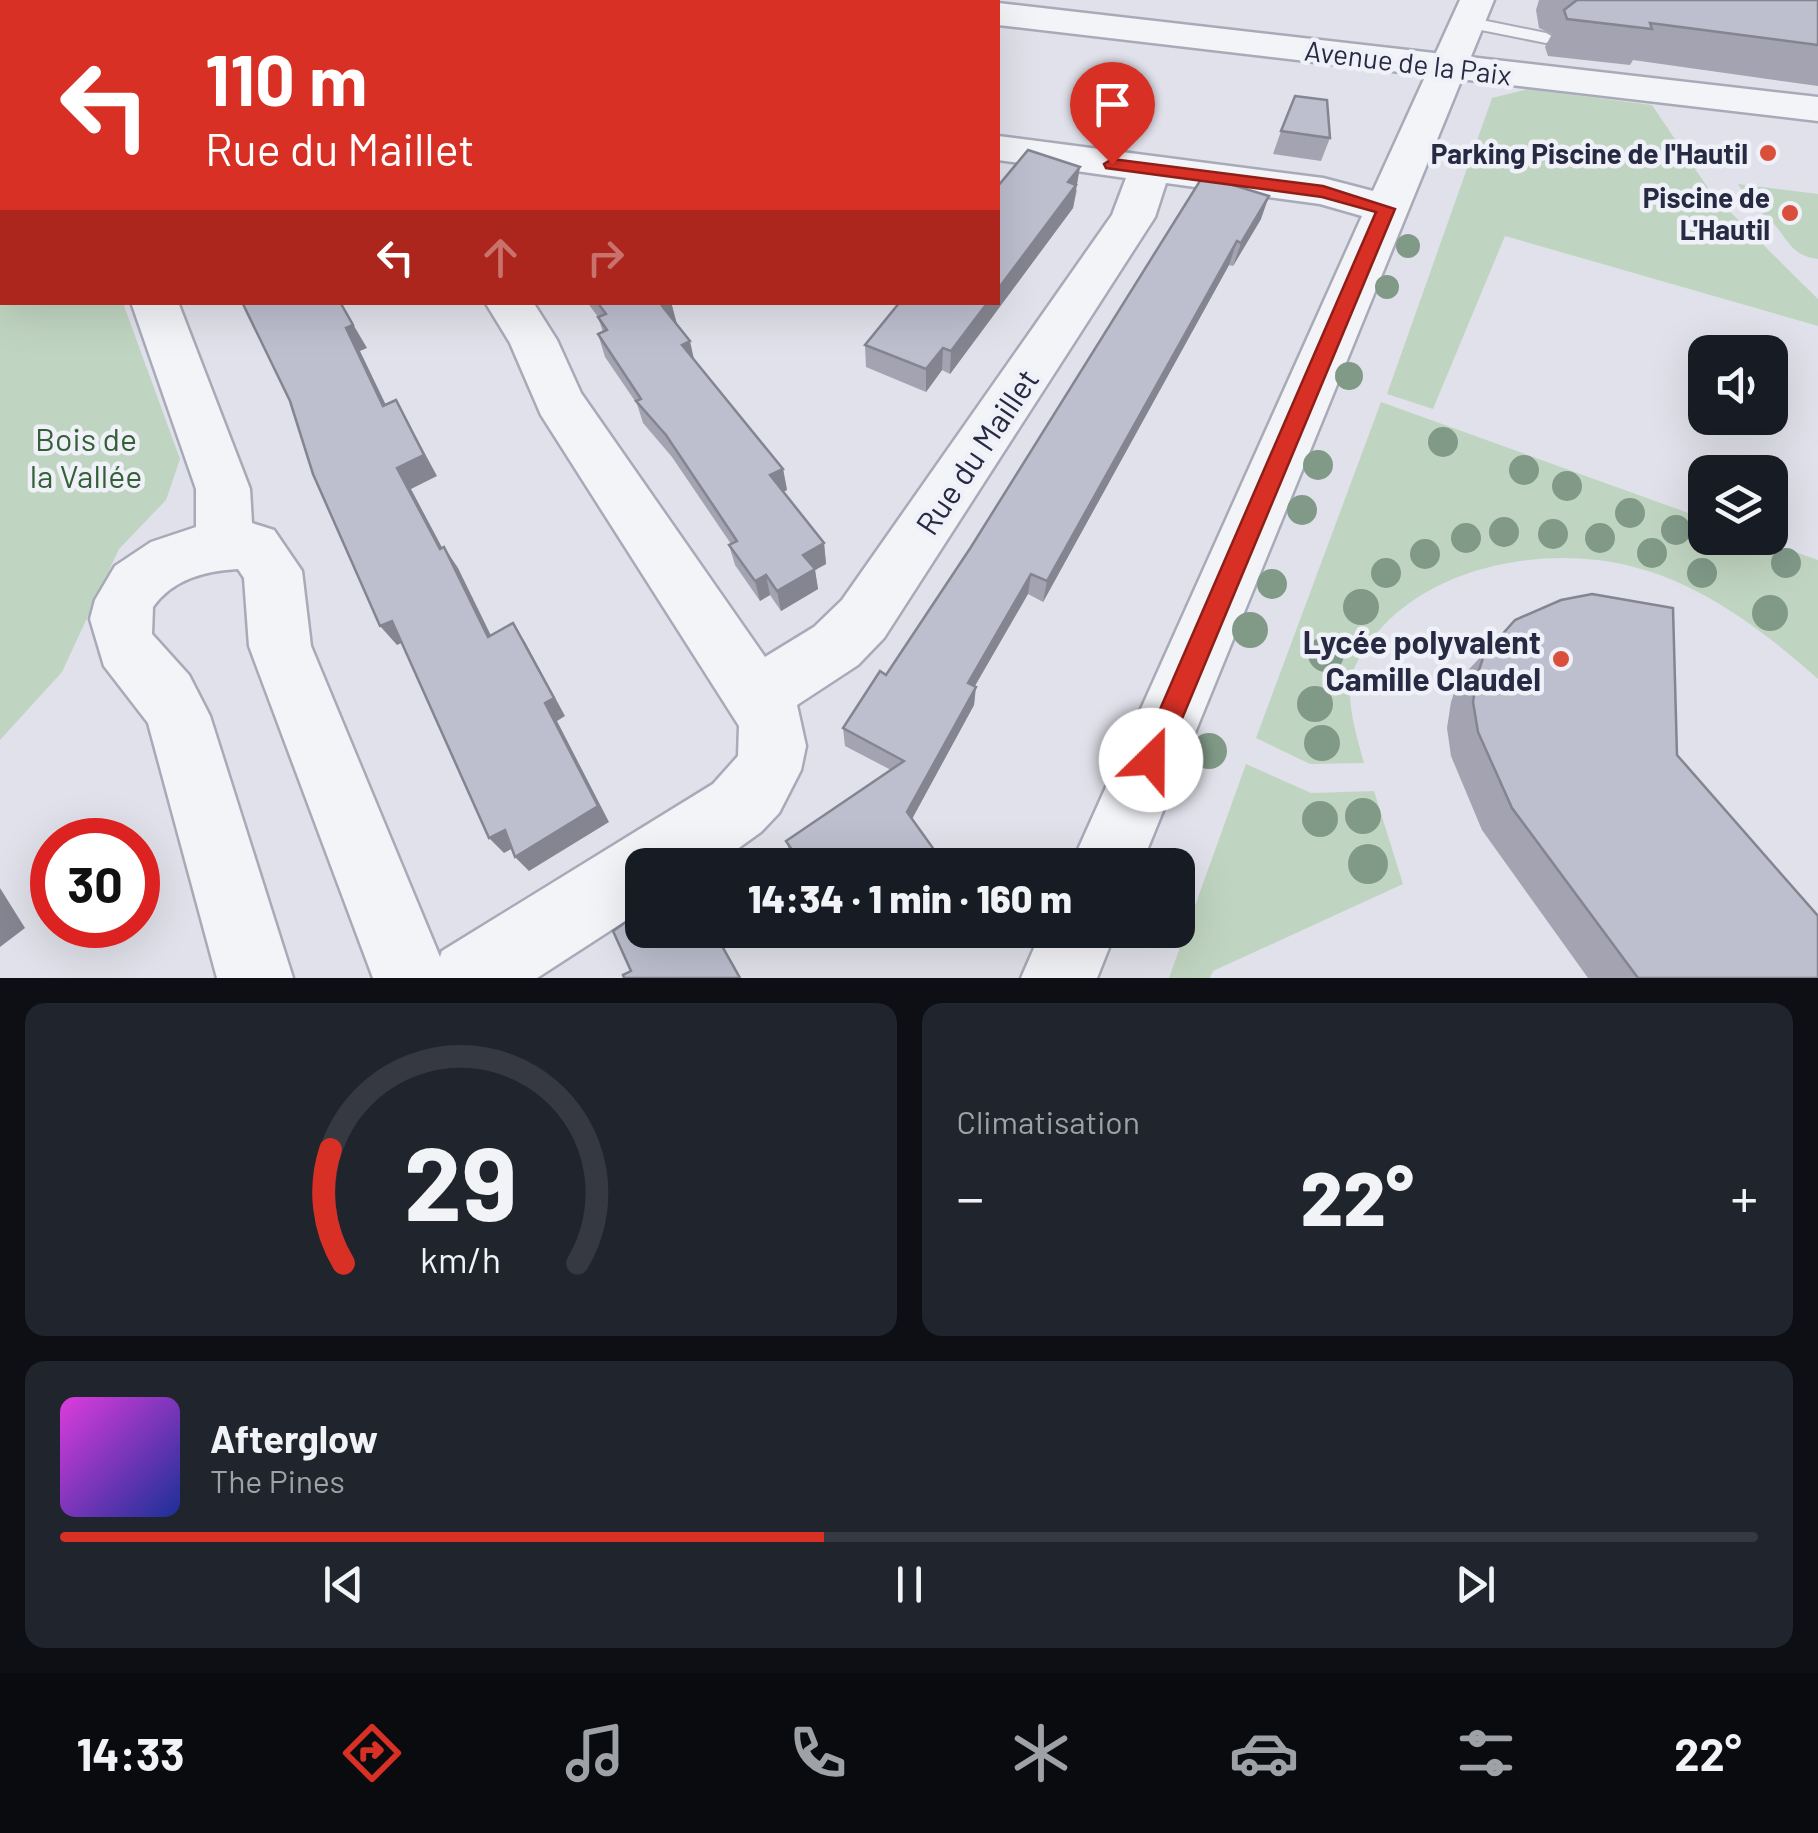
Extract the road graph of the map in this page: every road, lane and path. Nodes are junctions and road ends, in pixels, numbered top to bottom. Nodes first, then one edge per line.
1 (1000, 14) edge
2 (1464, 30) edge
3 (1546, 38) dead end
4 (1818, 110) edge
5 (1000, 148) edge
6 (1150, 170) junction
7 (1386, 209) junction
8 (155, 305) edge
9 (510, 305) edge
10 (225, 543) junction
11 (758, 695) junction
12 (676, 848) edge
13 (1113, 848) edge
14 (625, 880) edge
15 (1071, 948) edge
16 (255, 978) edge
17 (411, 978) edge
18 (470, 978) edge
19 (1058, 978) edge

1 - 2 street, Avenue de la Paix
2 - 3 lane
2 - 4 street, Avenue de la Paix
2 - 7 street
5 - 6 street
6 - 7 street
6 - 11 street, Rue du Maillet
7 - 13 street
8 - 10 street
9 - 11 street
10 - 16 street
10 - 17 street
11 - 12 street
14 - 18 street
15 - 19 street

